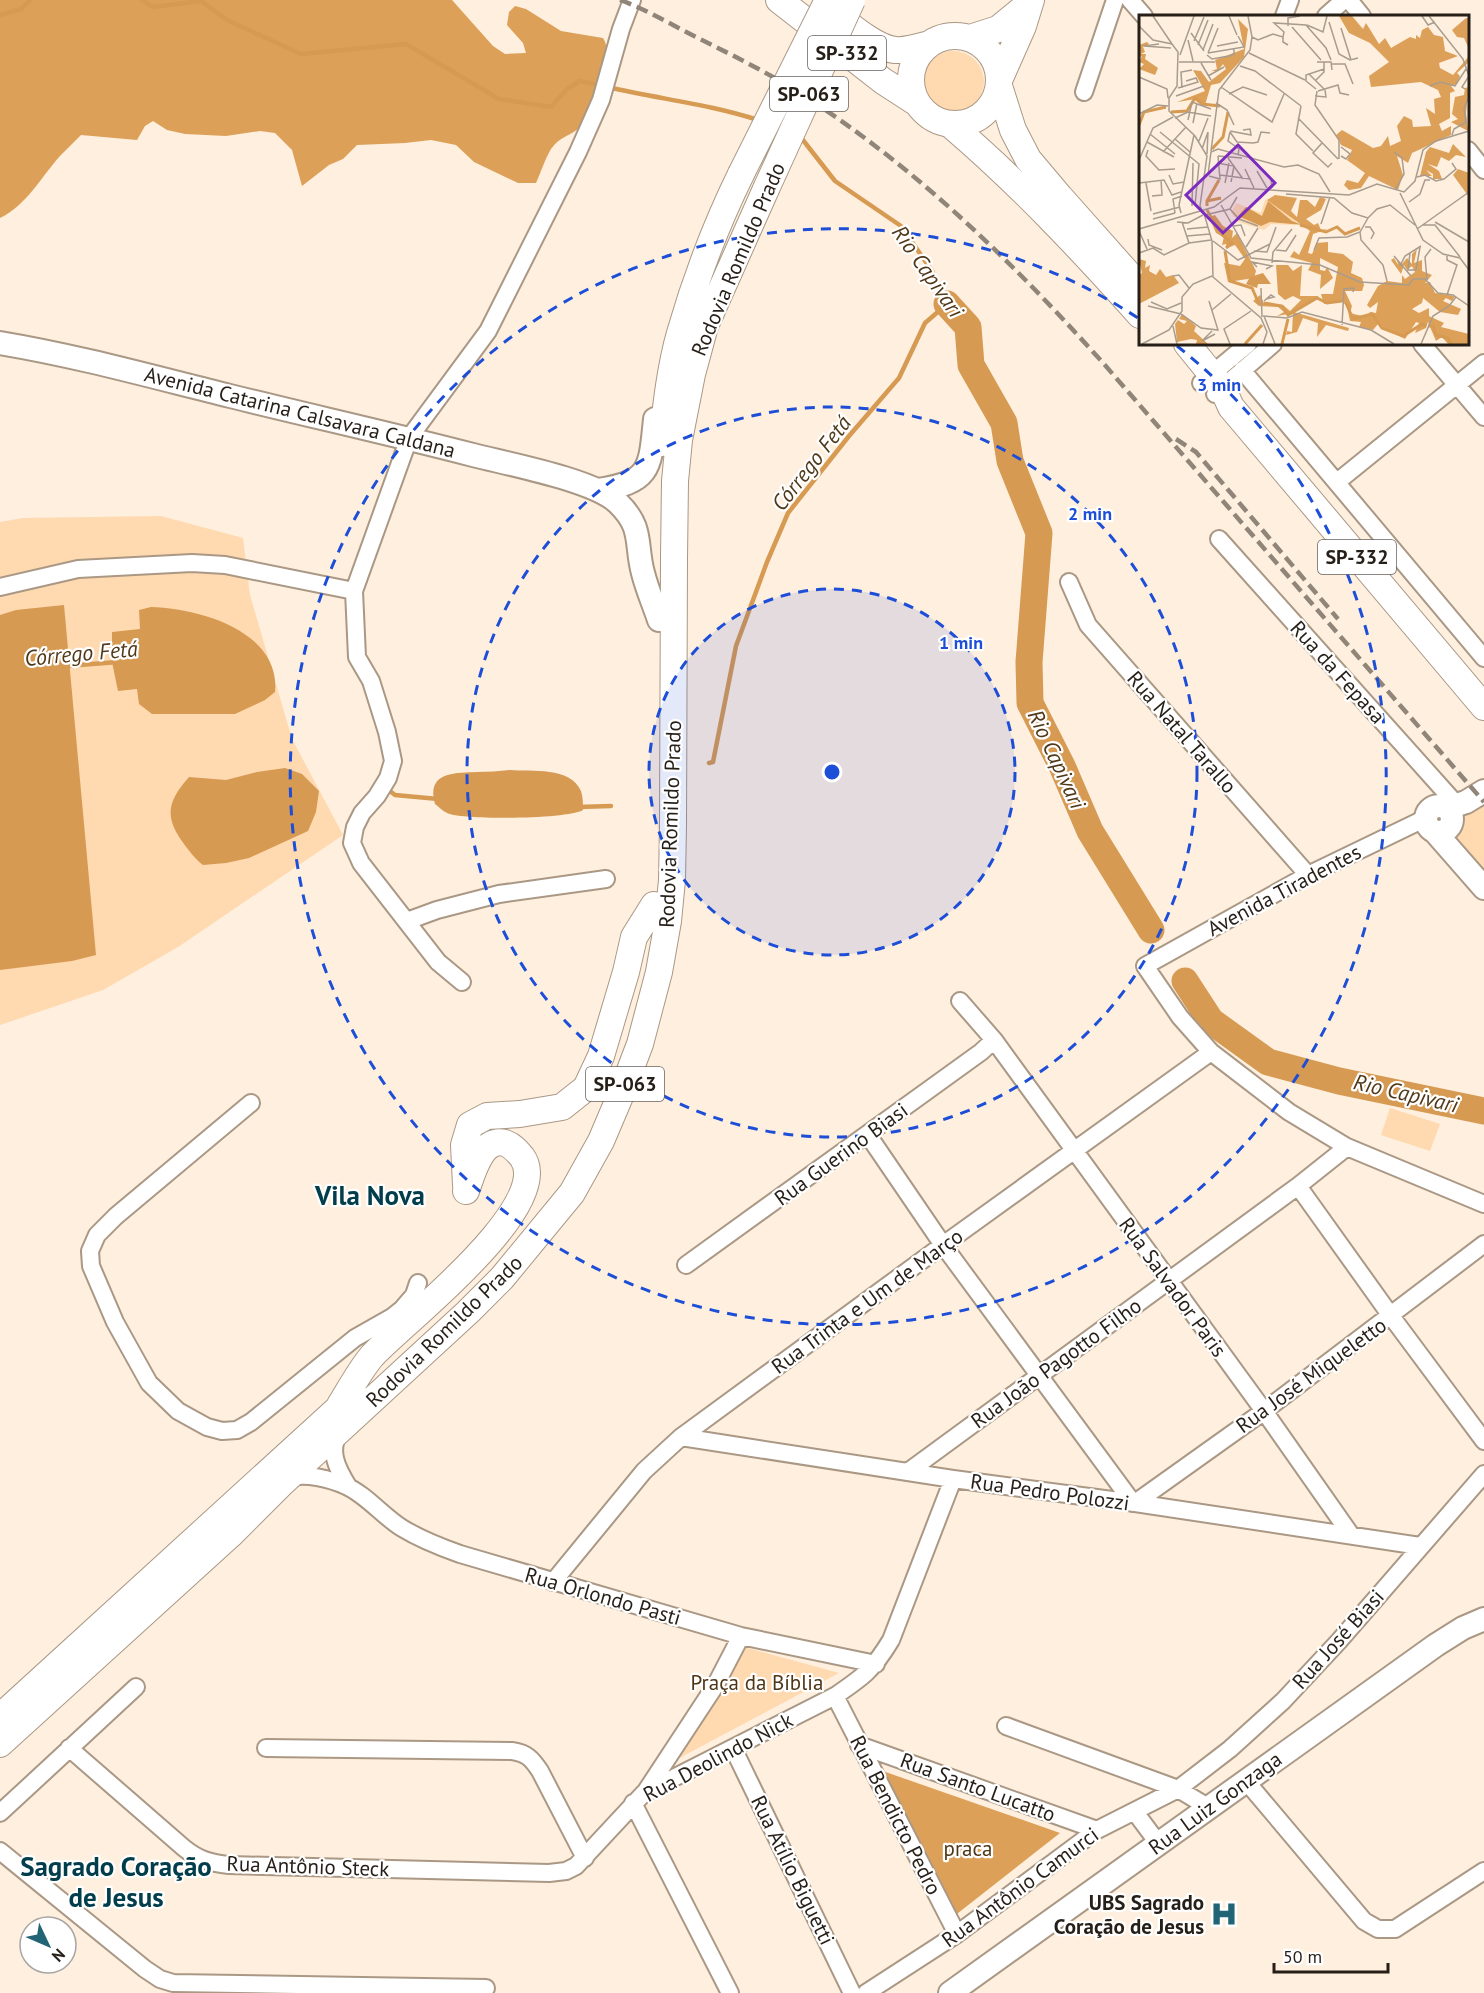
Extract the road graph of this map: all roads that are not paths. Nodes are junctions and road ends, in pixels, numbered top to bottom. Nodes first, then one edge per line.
1 (632, 0) edge
2 (779, 0) edge
3 (816, 0) edge
4 (828, 0) edge
5 (852, 0) edge
6 (1115, 0) edge
7 (1130, 0) edge
8 (1290, 0) edge
9 (1344, 0) edge
10 (1349, 0) edge
11 (1030, 1) edge
12 (1143, 15) edge
13 (1284, 15) edge
14 (1327, 15) edge
15 (1361, 15) edge
16 (970, 38) junction
17 (929, 44) junction
18 (1000, 82) junction
19 (1083, 92) dead end
20 (917, 103) junction
21 (951, 125) junction
22 (739, 177) junction
23 (1139, 286) edge
24 (1139, 314) edge
25 (0, 343) edge
26 (1168, 345) edge
27 (1188, 345) edge
28 (1247, 345) edge
29 (1272, 345) edge
30 (1423, 345) edge
31 (1484, 363) edge
32 (1242, 370) junction
33 (1457, 385) junction
34 (1215, 389) junction
35 (1484, 417) edge
36 (409, 438) junction
37 (1337, 482) junction
38 (598, 490) junction
39 (1220, 539) dead end
40 (1069, 582) dead end
41 (0, 587) edge
42 (354, 591) junction
43 (659, 620) junction
44 (1484, 658) edge
45 (1484, 707) edge
46 (1452, 813) edge
47 (1308, 875) junction
48 (606, 879) dead end
49 (1484, 888) edge
50 (654, 905) junction
51 (407, 921) junction
52 (462, 982) dead end
53 (960, 1000) dead end
54 (994, 1040) junction
55 (1211, 1052) junction
56 (251, 1103) dead end
57 (868, 1135) junction
58 (1347, 1147) junction
59 (1073, 1151) junction
60 (1298, 1186) junction
61 (1484, 1203) edge
62 (1484, 1244) edge
63 (943, 1245) junction
64 (686, 1265) dead end
65 (502, 1278) junction
66 (1167, 1281) junction
67 (418, 1283) dead end
68 (1390, 1316) junction
69 (1039, 1375) junction
70 (339, 1407) junction
71 (1264, 1411) junction
72 (681, 1437) junction
73 (1484, 1441) edge
74 (909, 1472) junction
75 (1484, 1474) edge
76 (952, 1479) junction
77 (280, 1485) junction
78 (348, 1486) junction
79 (1134, 1503) junction
80 (1351, 1535) junction
81 (1420, 1546) junction
82 (553, 1582) junction
83 (1484, 1619) edge
84 (741, 1636) junction
85 (876, 1664) junction
86 (136, 1687) dead end
87 (835, 1696) junction
88 (0, 1717) edge
89 (1006, 1726) dead end
90 (0, 1744) edge
91 (859, 1745) junction
92 (266, 1748) dead end
93 (733, 1748) junction
94 (69, 1749) junction
95 (1246, 1781) junction
96 (1178, 1789) junction
97 (639, 1798) junction
98 (1208, 1807) junction
99 (1135, 1812) junction
100 (0, 1813) edge
101 (1097, 1830) junction
102 (1158, 1843) junction
103 (0, 1851) edge
104 (585, 1858) junction
105 (1484, 1872) edge
106 (957, 1934) junction
107 (486, 1988) dead end
108 (730, 1993) edge
109 (852, 1993) edge
110 (866, 1993) edge
111 (950, 1993) edge

1 - 36 street
2 - 20 main road, SP-332
3 - 17 main road, SP-332
4 - 22 main road, Rodovia Romildo Prado / SP-063, bridge
5 - 65 main road, Rodovia Romildo Prado / SP-063, bridge
6 - 19 street
7 - 12 street
8 - 13 street
9 - 14 street
10 - 15 street
11 - 16 main road
11 - 18 main road
16 - 17 main road, SP-332
16 - 18 main road
17 - 20 main road, SP-332
18 - 21 main road
18 - 23 main road
20 - 21 main road, SP-332
21 - 24 main road, SP-332
22 - 38 street
22 - 43 main road, Rodovia Romildo Prado / SP-063
25 - 36 street, Avenida Catarina Calsavara Caldana
26 - 34 main road, SP-332
27 - 34 main road, SP-332
28 - 34 street
29 - 32 street
30 - 33 street
31 - 33 street
32 - 34 street
32 - 37 street
33 - 35 street
33 - 37 street
34 - 45 main road, SP-332
36 - 38 street, Avenida Catarina Calsavara Caldana
36 - 42 street
37 - 44 street
38 - 43 street
39 - 46 street, Rua da Fepasa
40 - 47 street, Rua Natal Tarallo
41 - 42 street
42 - 51 street
43 - 50 main road, Rodovia Romildo Prado / SP-063
46 - 47 street, Avenida Tiradentes
46 - 49 street
47 - 55 street, Avenida Tiradentes
48 - 51 street
50 - 70 main road, Rodovia Romildo Prado / SP-063
50 - 70 main road
51 - 52 street
53 - 54 street, Rua Salvador Paris
54 - 57 street, Rua Guerino Biasi
54 - 59 street, Rua Salvador Paris
55 - 58 street
55 - 59 street, Rua Trinta e Um de Março
56 - 67 street
57 - 63 street
57 - 64 street, Rua Guerino Biasi
58 - 60 street, Rua João Pagotto Filho
58 - 61 street
59 - 63 street, Rua Trinta e Um de Março
59 - 66 street, Rua Salvador Paris
60 - 66 street, Rua João Pagotto Filho
60 - 68 street
62 - 68 street, Rua José Miqueletto
63 - 69 street
63 - 72 street, Rua Trinta e Um de Março
65 - 77 main road, Rodovia Romildo Prado / SP-063
65 - 78 street
66 - 69 street, Rua João Pagotto Filho
66 - 71 street, Rua Salvador Paris
68 - 71 street, Rua José Miqueletto
68 - 73 street
69 - 74 street, Rua João Pagotto Filho
69 - 79 street
70 - 88 main road, Rodovia Romildo Prado / SP-063
71 - 79 street, Rua José Miqueletto
71 - 80 street, Rua Salvador Paris
72 - 74 street, Rua Pedro Polozzi
72 - 82 street, Rua Trinta e Um de Março
74 - 76 street, Rua Pedro Polozzi
75 - 81 street, Rua José Biasi
76 - 79 street, Rua Pedro Polozzi
76 - 85 street, Rua Deolindo Nick
77 - 78 street
77 - 90 main road, Rodovia Romildo Prado / SP-063
78 - 82 street, Rua Orlondo Pasti
79 - 80 street, Rua Pedro Polozzi
80 - 81 street, Rua Pedro Polozzi
81 - 96 street, Rua José Biasi
82 - 84 street, Rua Orlondo Pasti
83 - 95 street, Rua Luiz Gonzaga
84 - 85 street, Rua Orlondo Pasti
84 - 97 street
85 - 87 street, Rua Deolindo Nick
86 - 94 street
87 - 91 street, Rua Bendicto Pedro
87 - 93 street, Rua Deolindo Nick
89 - 96 street
91 - 101 street, Rua Santo Lucatto
91 - 106 street, Rua Bendicto Pedro
92 - 104 street
93 - 97 street, Rua Deolindo Nick
93 - 109 street, Rua Atílio Biguetti
94 - 100 street
94 - 104 street, Rua Antônio Steck
95 - 98 street, Rua Luiz Gonzaga
95 - 105 street
96 - 98 street
96 - 99 street, Rua Antônio Camurci
97 - 104 street, Rua Deolindo Nick
97 - 108 street
98 - 102 street, Rua Luiz Gonzaga
99 - 101 street, Rua Antônio Camurci
99 - 102 street
101 - 106 street, Rua Antônio Camurci
102 - 111 street, Rua Luiz Gonzaga
103 - 107 street
106 - 110 street, Rua Antônio Camurci

